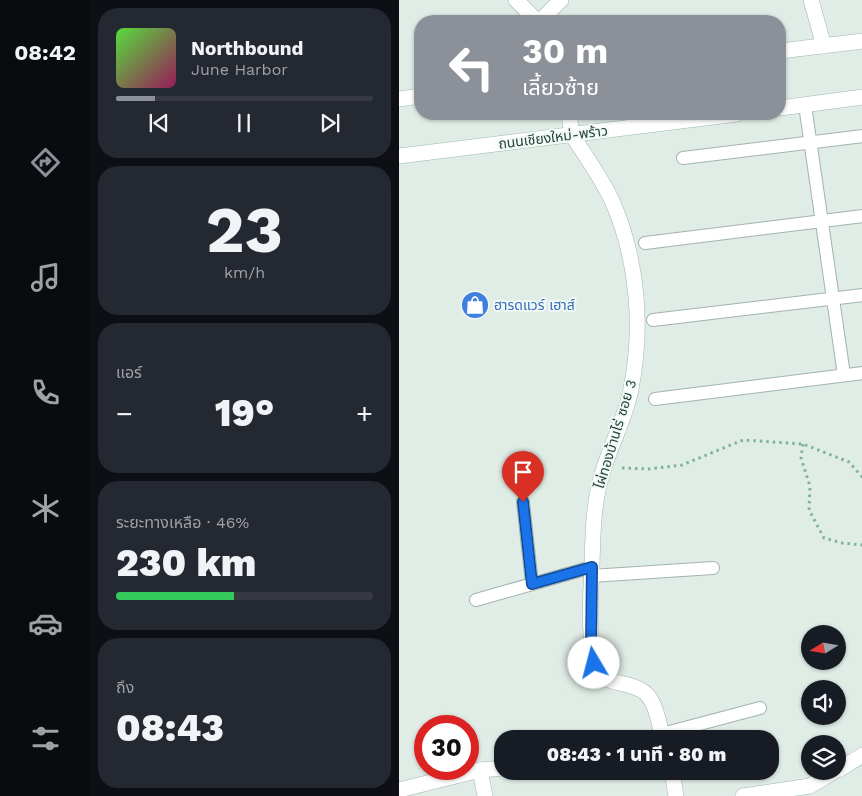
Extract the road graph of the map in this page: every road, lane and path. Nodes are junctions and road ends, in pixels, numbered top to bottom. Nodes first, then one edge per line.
1 (516, 0) edge
2 (561, 0) edge
3 (811, 0) edge
4 (532, 15) edge
5 (545, 15) edge
6 (862, 41) edge
7 (824, 46) junction
8 (786, 50) edge
9 (414, 97) edge
10 (862, 98) edge
11 (399, 99) edge
12 (805, 105) junction
13 (786, 107) edge
14 (570, 120) edge
15 (690, 120) edge
16 (572, 135) junction
17 (862, 136) edge
18 (811, 142) junction
19 (399, 156) edge
20 (683, 158) dead end
21 (862, 216) edge
22 (822, 221) junction
23 (645, 244) dead end
24 (862, 295) edge
25 (833, 299) junction
26 (653, 320) dead end
27 (862, 373) edge
28 (844, 375) junction
29 (655, 399) dead end
30 (803, 444) junction
31 (604, 468) junction
32 (862, 478) edge
33 (523, 502) dead end
34 (862, 545) edge
35 (713, 568) dead end
36 (592, 572) junction
37 (532, 584) junction
38 (476, 600) dead end
39 (760, 708) dead end
40 (661, 730) edge
41 (686, 730) edge
42 (862, 755) edge
43 (846, 764) edge
44 (494, 769) edge
45 (480, 770) junction
46 (674, 780) edge
47 (820, 780) edge
48 (399, 790) edge
49 (485, 796) edge
50 (677, 796) edge
51 (743, 796) edge

1 - 4 street
2 - 5 street
3 - 7 street
6 - 7 street
7 - 8 street
9 - 11 street
10 - 12 street
12 - 13 street
12 - 18 lane
14 - 16 street
15 - 16 street, ถนนเชียงใหม่-พร้าว
16 - 19 street, ถนนเชียงใหม่-พร้าว
16 - 31 street, ไผ่ทองบ้านไร่ ซอย 3
17 - 18 lane
18 - 20 lane
18 - 22 lane
21 - 22 lane
22 - 23 lane
22 - 25 lane
24 - 25 lane
25 - 26 lane
25 - 28 lane
27 - 28 lane
28 - 29 lane
30 - 31 path
30 - 32 path
30 - 34 path
31 - 36 street, ไผ่ทองบ้านไร่ ซอย 3
33 - 37 lane
35 - 36 lane
36 - 37 lane
36 - 40 street, ไผ่ทองบ้านไร่ ซอย 3
37 - 38 lane
39 - 41 lane
42 - 43 street
44 - 45 street
45 - 48 street
45 - 49 street
46 - 50 street
47 - 51 street

